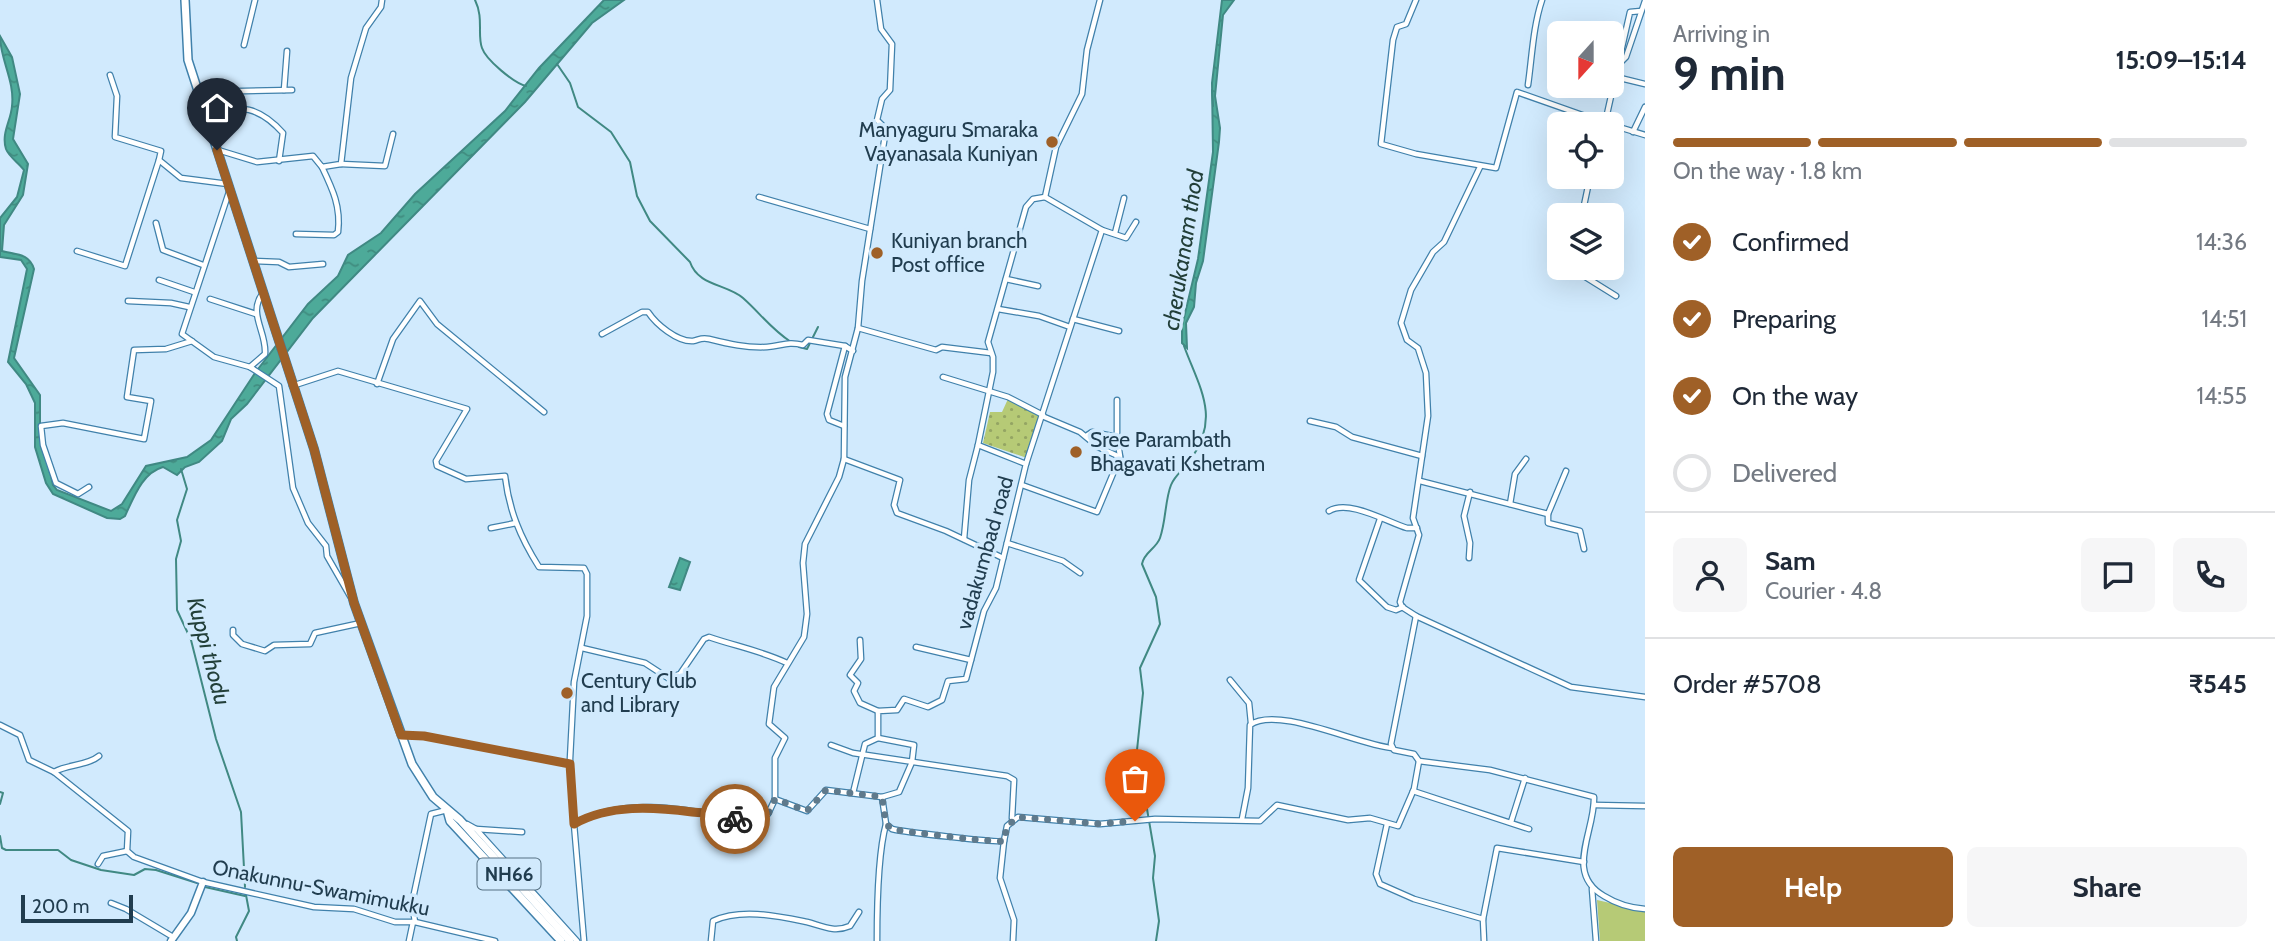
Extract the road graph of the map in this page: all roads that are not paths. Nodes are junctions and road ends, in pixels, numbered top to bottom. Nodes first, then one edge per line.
1 (186, 0) edge
2 (255, 0) edge
3 (382, 0) edge
4 (877, 0) edge
5 (1100, 0) edge
6 (1416, 0) edge
7 (1542, 0) edge
8 (1645, 1) edge
9 (1642, 11) junction
10 (1624, 38) edge
11 (244, 45) dead end
12 (286, 51) dead end
13 (1624, 59) edge
14 (110, 75) dead end
15 (1624, 79) edge
16 (1645, 84) edge
17 (1528, 85) dead end
18 (284, 90) junction
19 (292, 90) dead end
20 (198, 93) junction
21 (1645, 107) edge
22 (204, 110) junction
23 (1572, 112) edge
24 (1624, 129) edge
25 (1633, 132) junction
26 (393, 134) dead end
27 (1645, 135) edge
28 (217, 150) junction
29 (159, 160) junction
30 (279, 161) junction
31 (341, 164) junction
32 (322, 167) junction
33 (1480, 167) junction
34 (229, 187) junction
35 (759, 197) dead end
36 (1045, 197) junction
37 (1124, 198) dead end
38 (1136, 222) dead end
39 (156, 223) dead end
40 (870, 229) junction
41 (1102, 230) junction
42 (1115, 233) junction
43 (296, 234) dead end
44 (77, 251) dead end
45 (253, 261) junction
46 (323, 264) dead end
47 (203, 265) junction
48 (1006, 279) junction
49 (159, 280) dead end
50 (1590, 280) edge
51 (1038, 286) dead end
52 (194, 292) junction
53 (262, 293) junction
54 (1616, 296) dead end
55 (210, 299) dead end
56 (128, 301) dead end
57 (189, 307) junction
58 (998, 309) junction
59 (256, 314) junction
60 (1073, 319) junction
61 (1070, 327) junction
62 (858, 328) junction
63 (1119, 331) dead end
64 (601, 334) dead end
65 (192, 341) junction
66 (845, 346) junction
67 (853, 351) junction
68 (991, 353) junction
69 (250, 367) junction
70 (943, 377) dead end
71 (377, 384) junction
72 (292, 386) junction
73 (990, 391) junction
74 (1118, 400) dead end
75 (544, 412) dead end
76 (1043, 415) junction
77 (1310, 421) dead end
78 (844, 426) junction
79 (1086, 436) junction
80 (1117, 437) junction
81 (978, 445) junction
82 (1422, 456) junction
83 (1120, 457) junction
84 (844, 458) junction
85 (1526, 459) dead end
86 (1026, 464) junction
87 (1566, 471) dead end
88 (1420, 481) junction
89 (1022, 485) junction
90 (89, 487) dead end
91 (1470, 492) junction
92 (1510, 504) junction
93 (1329, 511) dead end
94 (1548, 514) junction
95 (1380, 519) junction
96 (516, 523) junction
97 (491, 528) dead end
98 (1417, 528) junction
99 (964, 539) junction
100 (1007, 543) junction
101 (1584, 549) dead end
102 (1003, 558) junction
103 (1469, 558) dead end
104 (1080, 572) dead end
105 (354, 603) junction
106 (1403, 607) junction
107 (1416, 617) junction
108 (361, 623) junction
109 (233, 631) dead end
110 (860, 640) dead end
111 (582, 648) junction
112 (916, 648) dead end
113 (971, 660) junction
114 (787, 663) junction
115 (1230, 680) dead end
116 (1645, 697) edge
117 (878, 710) junction
118 (1251, 723) junction
119 (0, 725) edge
120 (401, 735) junction
121 (878, 738) junction
122 (831, 745) dead end
123 (1392, 748) junction
124 (863, 755) junction
125 (99, 756) dead end
126 (1419, 761) junction
127 (912, 762) junction
128 (570, 764) junction
129 (54, 772) junction
130 (1525, 778) junction
131 (1413, 791) junction
132 (853, 793) junction
133 (882, 797) junction
134 (775, 799) junction
135 (1594, 805) junction
136 (1645, 806) edge
137 (447, 810) junction
138 (1012, 818) junction
139 (460, 820) junction
140 (1242, 820) junction
141 (1511, 822) junction
142 (574, 824) junction
143 (886, 824) junction
144 (1387, 824) junction
145 (475, 829) junction
146 (1529, 829) dead end
147 (522, 832) dead end
148 (1004, 841) junction
149 (127, 851) junction
150 (1584, 862) junction
151 (98, 864) dead end
152 (202, 882) junction
153 (1592, 888) junction
154 (111, 903) dead end
155 (1645, 909) edge
156 (859, 912) dead end
157 (1483, 919) junction
158 (414, 922) junction
159 (172, 939) edge
160 (409, 941) edge
161 (495, 941) edge
162 (561, 941) edge
163 (570, 941) edge
164 (577, 941) edge
165 (584, 941) edge
166 (710, 941) edge
167 (877, 941) edge
168 (1013, 941) edge
169 (1484, 941) edge
170 (1596, 941) edge

1 - 20 highway, NH66
2 - 11 street
3 - 31 street
4 - 40 street
5 - 36 street
6 - 33 street
7 - 17 street
8 - 9 street
9 - 10 street
9 - 13 street
12 - 18 street
14 - 29 street
15 - 16 street
18 - 19 street
18 - 20 street
20 - 22 highway, NH66
21 - 25 street
22 - 28 highway, NH66
22 - 30 street
23 - 33 street
24 - 25 street
25 - 27 street
26 - 31 street
28 - 30 street
28 - 34 highway, NH66
29 - 34 street
29 - 44 street
30 - 32 street
31 - 32 street
32 - 43 street
33 - 82 street
34 - 45 highway, NH66
34 - 47 street
35 - 40 street
36 - 41 street
36 - 48 street
37 - 42 street
38 - 42 street
39 - 47 street
40 - 62 street
41 - 42 street
41 - 60 street
45 - 46 street
45 - 53 highway, NH66
47 - 52 street
48 - 51 street
48 - 58 street
49 - 52 street
50 - 54 street
52 - 57 street
53 - 59 street
53 - 72 highway, NH66
55 - 59 street
56 - 57 street
57 - 65 street
58 - 61 street
58 - 68 street
59 - 69 street
60 - 61 street
60 - 63 street
61 - 76 street
62 - 67 street
62 - 68 street
64 - 66 street
65 - 69 street
65 - 90 street
66 - 67 street
66 - 78 street
67 - 78 street
68 - 73 street
69 - 105 street
70 - 73 street
71 - 72 street
71 - 75 street
71 - 96 street
72 - 105 highway, NH66
73 - 76 street
73 - 81 street
74 - 80 street
76 - 79 street
76 - 86 street
77 - 82 street
78 - 84 street
79 - 80 street
79 - 83 street
80 - 83 street
81 - 86 street, vadakumbad road
81 - 99 street
82 - 88 street
83 - 89 street
84 - 99 street
84 - 114 street
85 - 92 street
86 - 89 street, vadakumbad road
87 - 94 street
88 - 91 street
88 - 98 street
89 - 100 street, vadakumbad road
91 - 92 street
91 - 103 street
92 - 94 street
93 - 95 street
94 - 101 street
95 - 98 street
95 - 106 street
96 - 97 street
96 - 111 street
98 - 106 street
99 - 102 street
100 - 102 street, vadakumbad road
100 - 104 street
102 - 113 street, vadakumbad road
105 - 108 highway, NH66
106 - 107 street
107 - 116 street
107 - 123 street
108 - 109 street
108 - 120 highway, NH66
110 - 117 street
111 - 114 street
111 - 128 street
112 - 113 street
113 - 117 street, vadakumbad road
114 - 134 street
115 - 118 street
117 - 121 street
118 - 123 street
118 - 140 street
119 - 129 street
120 - 128 street
120 - 137 highway, NH66
121 - 124 street
121 - 127 street
122 - 124 street
123 - 126 street
124 - 127 street
124 - 132 street
125 - 129 street
126 - 130 street
126 - 131 street
127 - 133 street
127 - 138 street
128 - 142 street
129 - 149 street
130 - 135 street
130 - 141 street
131 - 141 street
131 - 144 street
132 - 133 street
132 - 134 street
133 - 143 street
134 - 142 street
135 - 136 street
135 - 150 street
137 - 139 highway, NH66
137 - 158 street
137 - 162 highway, NH66
138 - 140 street
138 - 148 street
139 - 145 street
139 - 163 highway, NH66
140 - 144 street
141 - 146 street
142 - 165 street
143 - 148 street
143 - 167 street
144 - 157 street
145 - 147 street
145 - 164 street
148 - 168 street
149 - 151 street
149 - 152 street, Onakunnu-Swamimukku
150 - 153 street
150 - 157 street
152 - 158 street, Onakunnu-Swamimukku
152 - 159 main road
153 - 155 street
153 - 170 street
154 - 159 street
156 - 166 street
157 - 169 street
158 - 160 street
158 - 161 street, Onakunnu-Swamimukku

